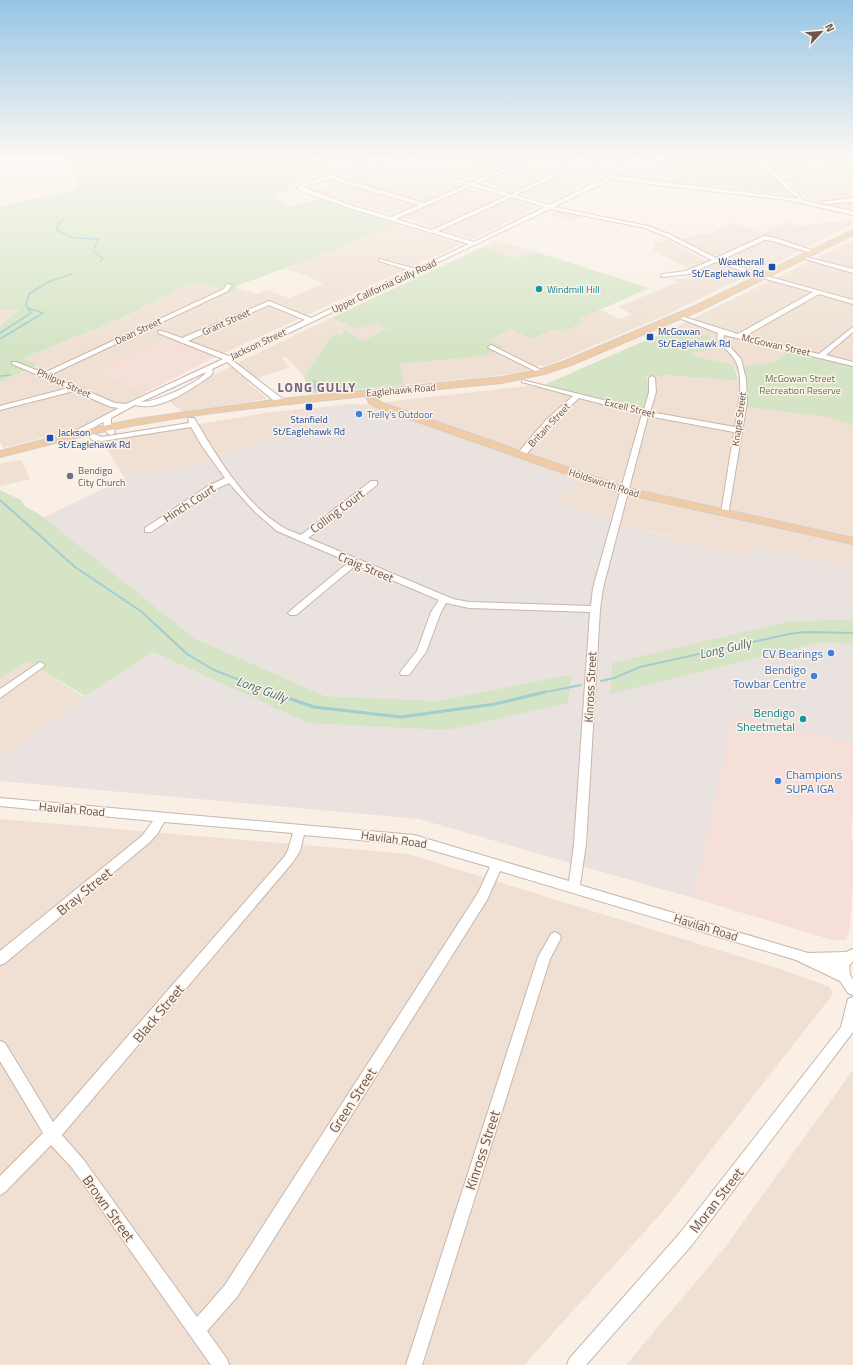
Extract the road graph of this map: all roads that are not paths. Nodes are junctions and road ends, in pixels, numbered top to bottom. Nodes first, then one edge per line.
1 (397, 221) edge
2 (456, 221) edge
3 (521, 221) edge
4 (618, 221) edge
5 (432, 232) junction
6 (851, 234) edge
7 (474, 244) junction
8 (814, 252) junction
9 (804, 256) junction
10 (381, 260) dead end
11 (716, 260) junction
12 (416, 271) junction
13 (853, 271) edge
14 (663, 276) dead end
15 (764, 276) junction
16 (229, 285) dead end
17 (818, 292) junction
18 (853, 302) edge
19 (680, 317) junction
20 (310, 320) junction
21 (853, 329) edge
22 (160, 332) dead end
23 (720, 332) junction
24 (738, 337) junction
25 (184, 340) junction
26 (491, 346) dead end
27 (821, 356) junction
28 (227, 358) junction
29 (14, 362) dead end
30 (853, 364) edge
31 (208, 368) junction
32 (542, 372) junction
33 (45, 375) junction
34 (652, 378) dead end
35 (524, 381) junction
36 (75, 388) junction
37 (578, 395) junction
38 (369, 396) junction
39 (281, 402) junction
40 (133, 405) junction
41 (0, 408) edge
42 (116, 408) junction
43 (646, 413) junction
44 (108, 417) junction
45 (137, 422) junction
46 (192, 422) junction
47 (121, 428) junction
48 (110, 430) junction
49 (737, 430) junction
50 (74, 435) junction
51 (94, 437) junction
52 (0, 454) edge
53 (521, 455) junction
54 (0, 460) edge
55 (230, 479) junction
56 (374, 483) dead end
57 (624, 491) junction
58 (726, 513) junction
59 (148, 530) dead end
60 (301, 539) junction
61 (853, 541) edge
62 (354, 562) junction
63 (444, 600) junction
64 (595, 609) junction
65 (293, 613) dead end
66 (40, 665) dead end
67 (405, 673) dead end
68 (0, 694) edge
69 (0, 802) edge
70 (161, 816) junction
71 (300, 829) junction
72 (497, 864) junction
73 (574, 887) junction
74 (555, 938) dead end
75 (798, 955) junction
76 (850, 957) edge
77 (0, 959) edge
78 (844, 977) junction
79 (853, 989) edge
80 (853, 1003) edge
81 (850, 1024) edge
82 (0, 1048) edge
83 (53, 1134) junction
84 (0, 1187) edge
85 (196, 1330) junction
86 (221, 1365) edge
87 (414, 1365) edge
88 (575, 1365) edge

1 - 5 street
2 - 5 street
3 - 7 street, Upper California Gully Road
4 - 11 street
5 - 7 street
6 - 8 main road, Eaglehawk Road
7 - 12 street, Upper California Gully Road
8 - 9 main road, Eaglehawk Road
8 - 11 street
9 - 13 street
9 - 15 main road, Eaglehawk Road
10 - 12 street
11 - 14 street
11 - 15 street
12 - 20 street, Upper California Gully Road
15 - 17 street
15 - 19 main road, Eaglehawk Road
16 - 33 street, Dean Street
17 - 18 street
17 - 24 street
19 - 23 street, McGowan Street
19 - 32 main road, Eaglehawk Road
19 - 35 main road, Eaglehawk Road
20 - 25 street, Grant Street
20 - 28 street, Jackson Street
21 - 27 street
22 - 25 street
23 - 24 street, McGowan Street
23 - 49 street, Knape Street
24 - 27 street, McGowan Street
25 - 28 street
26 - 32 street
27 - 30 street, McGowan Street
28 - 31 street, Jackson Street
28 - 39 street
29 - 33 street, Philpot Street
31 - 40 street, Jackson Street
31 - 40 street, Jackson Street
32 - 38 main road, Eaglehawk Road
33 - 36 street, Philpot Street
34 - 43 street, Kinross Street
35 - 37 street, Excell Street
35 - 38 main road, Eaglehawk Road
36 - 41 street
36 - 42 street, Philpot Street
37 - 43 street, Excell Street
37 - 53 street, Britain Street
38 - 39 main road, Eaglehawk Road
38 - 46 main road, Eaglehawk Road
38 - 53 main road, Holdsworth Road
39 - 45 main road, Eaglehawk Road
40 - 42 street, Jackson Street
40 - 47 street, Jackson Street
42 - 44 street, Jackson Street
43 - 49 street, Excell Street
43 - 57 street, Kinross Street
44 - 48 street
44 - 50 street, Jackson Street
45 - 46 main road
45 - 47 main road, Eaglehawk Road
46 - 47 main road, Eaglehawk Road
46 - 51 street, Eaglehawk Road
46 - 55 street, Craig Street
47 - 48 main road, Eaglehawk Road
48 - 50 main road, Eaglehawk Road
48 - 51 main road, Eaglehawk Road
49 - 58 street, Knape Street
50 - 52 main road, Eaglehawk Road
51 - 54 main road, Eaglehawk Road
53 - 57 main road, Holdsworth Road
55 - 59 street, Hinch Court
55 - 60 street, Craig Street
56 - 60 street, Colling Court
57 - 58 main road, Holdsworth Road
57 - 64 street, Kinross Street
58 - 61 main road, Holdsworth Road
60 - 62 street, Craig Street
62 - 63 street, Craig Street
62 - 65 street
63 - 64 street, Craig Street
63 - 67 street
64 - 73 street, Kinross Street
66 - 68 street
69 - 70 street, Havilah Road
70 - 71 street, Havilah Road
70 - 77 street, Bray Street
71 - 72 street, Havilah Road
71 - 83 street, Black Street
72 - 73 street, Havilah Road
72 - 85 street, Green Street
73 - 75 street, Havilah Road
74 - 87 street, Kinross Street
75 - 76 street, Havilah Road
75 - 78 street, Havilah Road
76 - 78 street
78 - 79 street
80 - 81 street, Moran Street
81 - 88 street, Moran Street
82 - 83 street, Brown Street
83 - 84 street, Black Street
83 - 85 street, Brown Street
85 - 86 street, Brown Street

